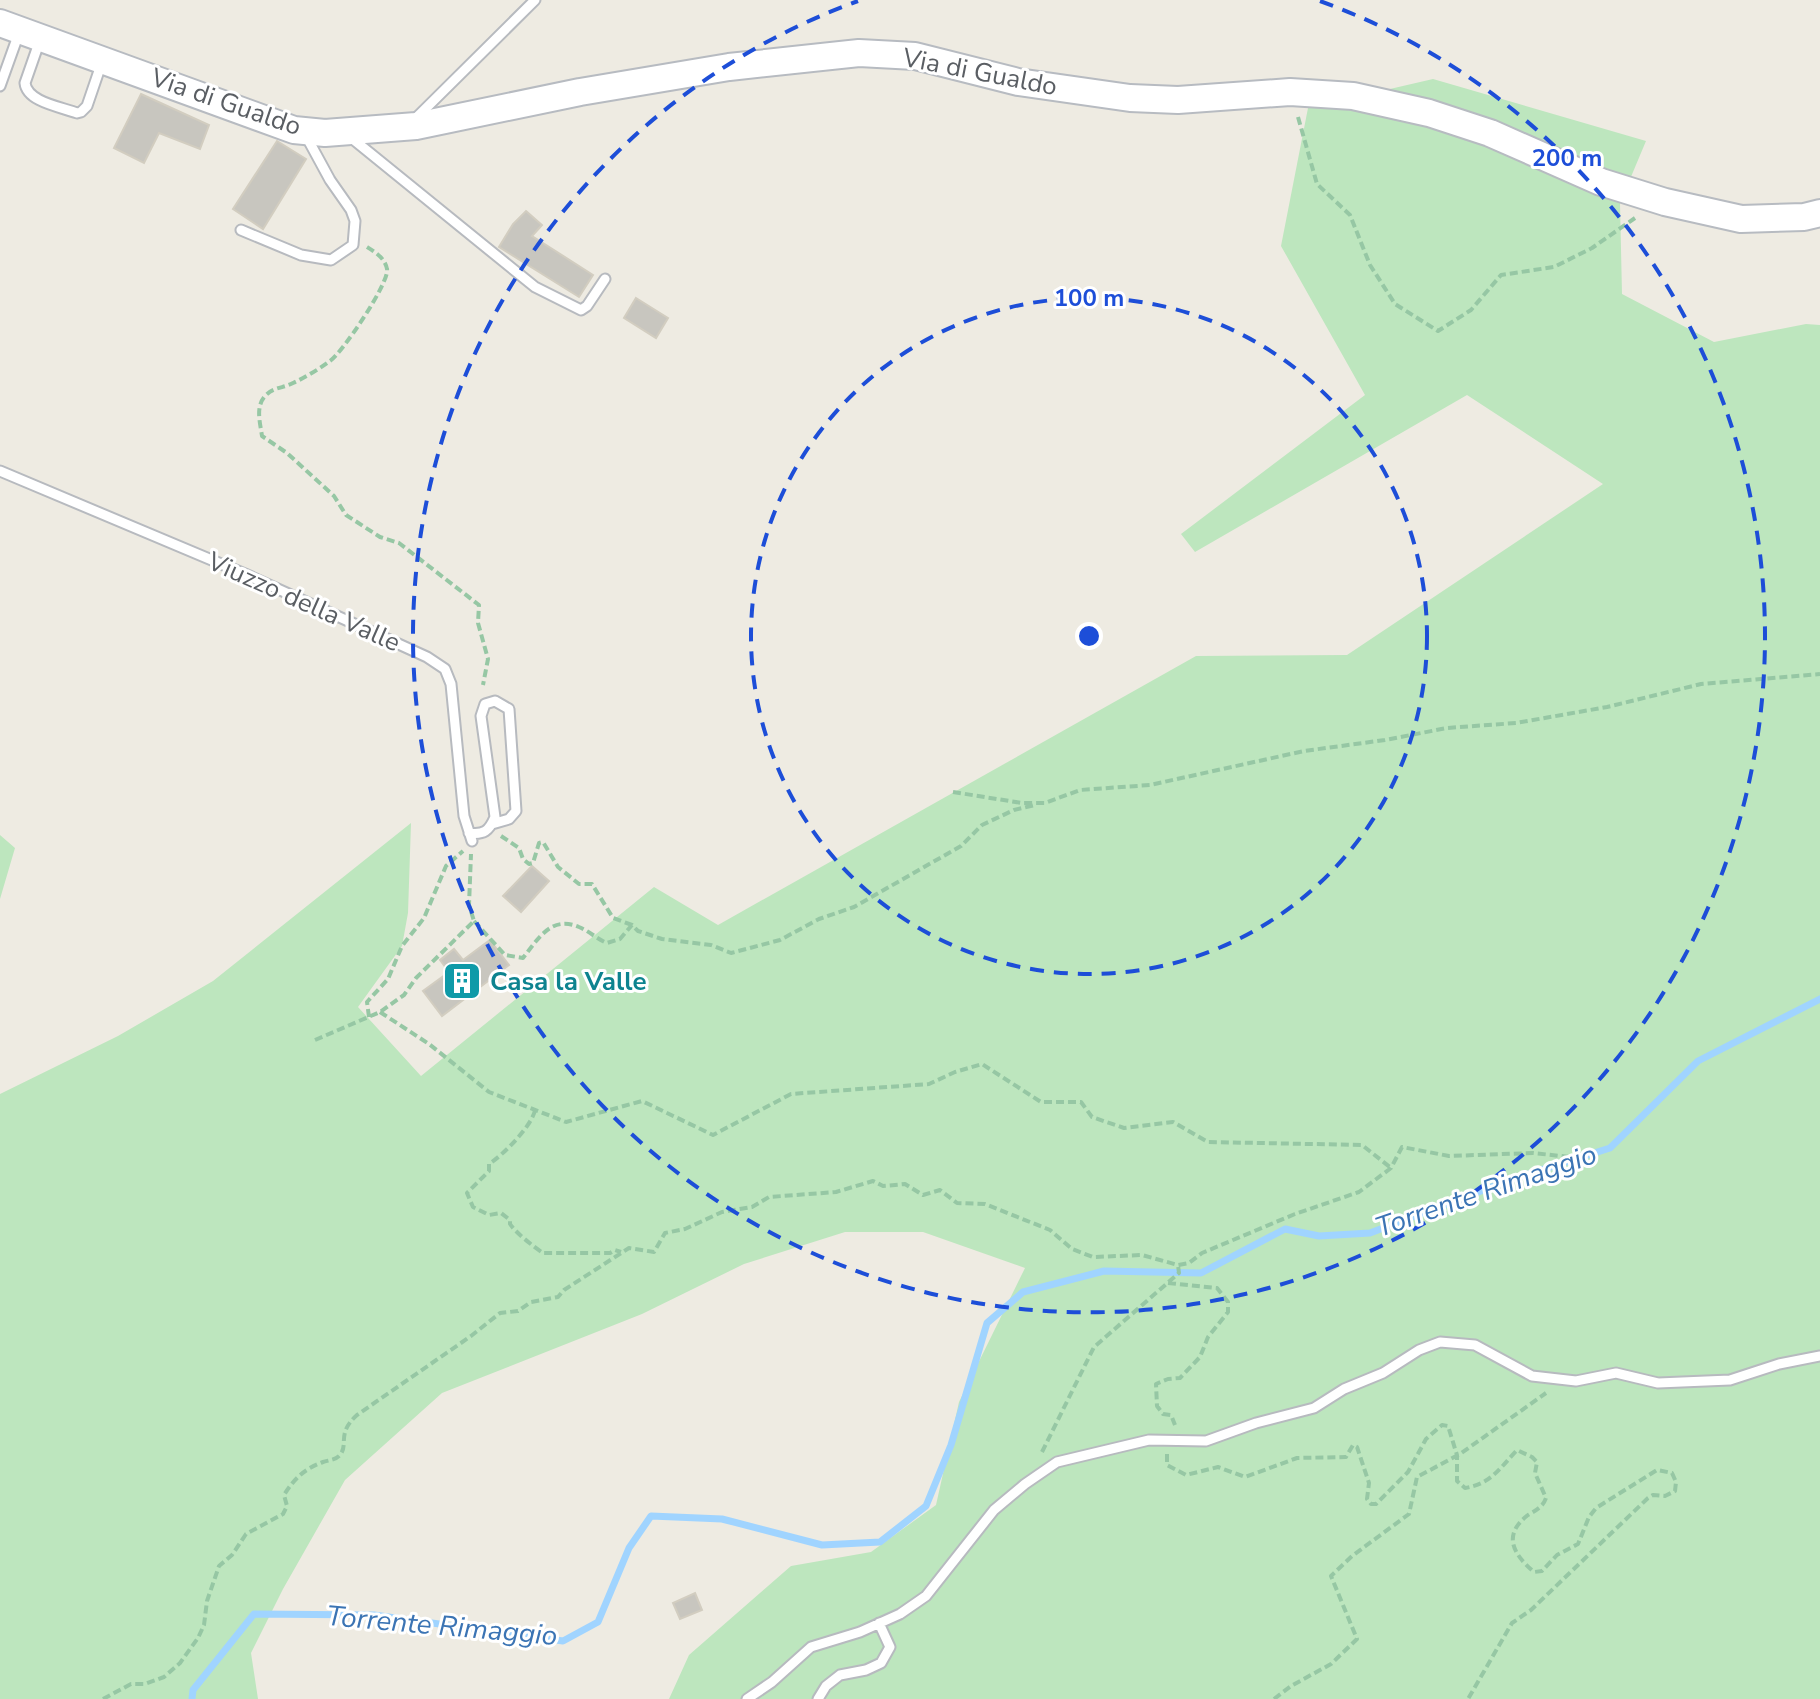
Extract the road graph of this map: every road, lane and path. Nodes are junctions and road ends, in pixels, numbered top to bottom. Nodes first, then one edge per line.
1 (535, 0) edge
2 (20, 30) edge
3 (103, 60) junction
4 (0, 86) edge
5 (1290, 92) junction
6 (406, 127) junction
7 (304, 131) junction
8 (343, 132) junction
9 (1665, 202) junction
10 (1820, 213) edge
11 (241, 230) dead end
12 (354, 239) junction
13 (605, 279) dead end
14 (0, 471) edge
15 (1820, 674) edge
16 (483, 685) dead end
17 (953, 792) dead end
18 (1045, 803) junction
19 (489, 828) junction
20 (471, 841) junction
21 (474, 921) junction
22 (632, 925) junction
23 (380, 1012) junction
24 (369, 1017) junction
25 (315, 1040) dead end
26 (535, 1110) junction
27 (1570, 1157) dead end
28 (1391, 1168) junction
29 (621, 1252) junction
30 (1178, 1265) junction
31 (1168, 1283) junction
32 (1820, 1356) edge
33 (1564, 1379) junction
34 (1167, 1441) junction
35 (1457, 1455) junction
36 (1035, 1477) junction
37 (879, 1623) junction
38 (103, 1699) edge
39 (747, 1699) edge
40 (818, 1699) edge
41 (1274, 1699) edge
42 (1468, 1699) edge

1 - 6 lane
2 - 3 street, Via di Gualdo
2 - 3 lane
2 - 4 lane
3 - 7 street, Via di Gualdo
5 - 6 street, Via di Gualdo
5 - 9 street, Via di Gualdo
5 - 9 path
6 - 8 street, Via di Gualdo
7 - 8 street, Via di Gualdo
7 - 12 lane
8 - 13 lane
9 - 10 street, Via di Gualdo
11 - 12 lane
12 - 16 path
14 - 20 lane, Viuzzo della Valle
15 - 18 path
17 - 18 path
18 - 22 path
19 - 19 lane
19 - 20 lane
19 - 22 path
20 - 21 path
20 - 24 path
21 - 22 path
21 - 23 path
23 - 24 path
23 - 26 path
24 - 25 path
26 - 28 path
26 - 29 path
27 - 28 path
28 - 30 path
29 - 30 path
29 - 38 path
30 - 31 path
31 - 34 path
31 - 36 path
32 - 33 lane
33 - 34 lane
33 - 35 path
34 - 35 path
34 - 36 lane
35 - 41 path
35 - 42 path
36 - 37 lane
37 - 39 lane
37 - 40 lane

